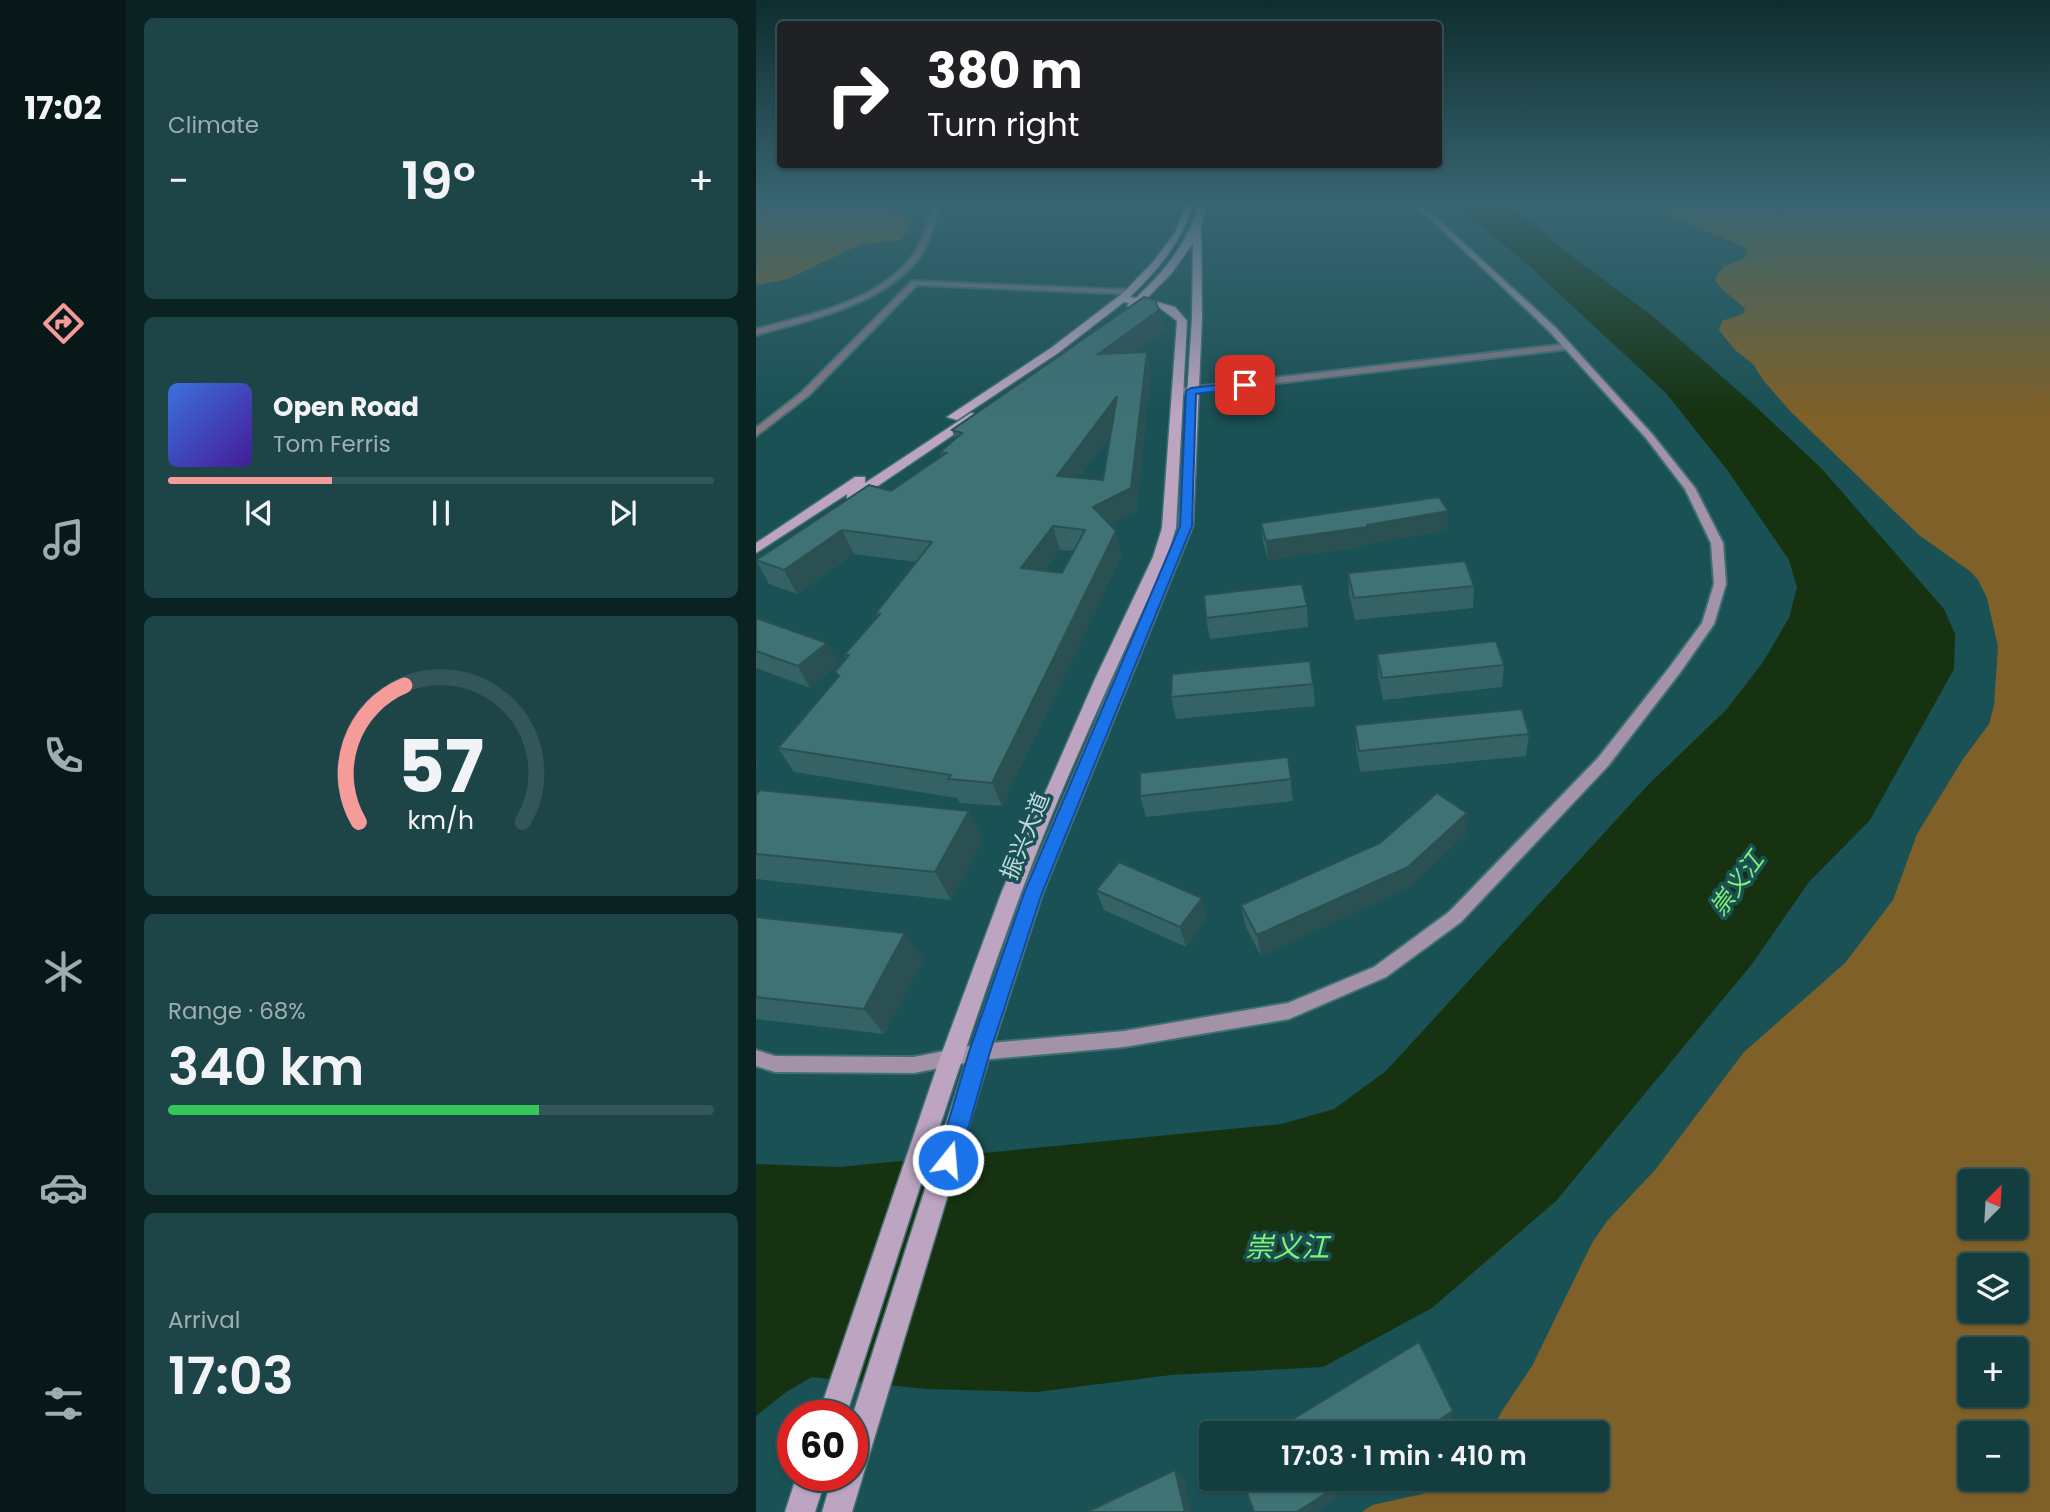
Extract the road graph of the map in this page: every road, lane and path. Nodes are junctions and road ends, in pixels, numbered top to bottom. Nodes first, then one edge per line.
1 (903, 272) edge
2 (1154, 272) edge
3 (1162, 272) edge
4 (1194, 272) edge
5 (1490, 272) edge
6 (1134, 297) junction
7 (1176, 299) dead end
8 (1187, 303) dead end
9 (1190, 319) junction
10 (756, 332) edge
11 (1566, 347) junction
12 (1184, 392) junction
13 (756, 433) edge
14 (756, 549) edge
15 (756, 562) edge
16 (979, 1052) junction
17 (756, 1058) edge
18 (951, 1058) junction
19 (837, 1400) edge
20 (868, 1413) edge
21 (807, 1491) edge
22 (843, 1491) edge
23 (801, 1510) edge
24 (837, 1512) edge

1 - 10 street
2 - 6 main road
3 - 6 main road
4 - 9 main road, 振兴大道
5 - 11 main road
6 - 7 main road
6 - 9 main road
6 - 13 street
6 - 14 main road
6 - 15 main road
8 - 9 main road
9 - 12 main road, 振兴大道
11 - 12 street
11 - 16 main road
12 - 16 main road, 振兴大道
12 - 18 main road, 振兴大道
16 - 18 main road
16 - 20 main road, 振兴大道
17 - 18 main road
18 - 19 main road, 振兴大道
21 - 23 main road
22 - 24 main road

